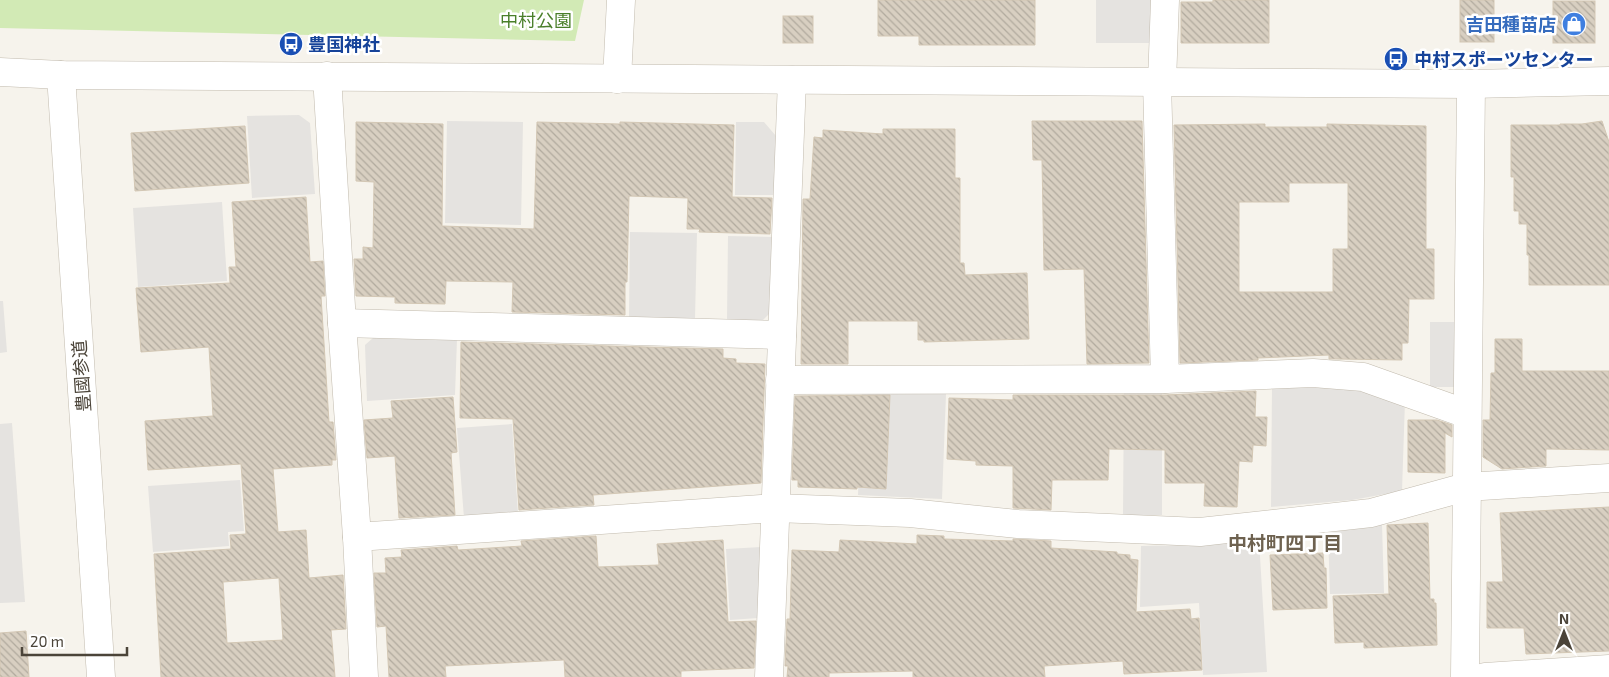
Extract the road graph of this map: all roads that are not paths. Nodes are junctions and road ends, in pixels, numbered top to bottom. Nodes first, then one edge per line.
1 (620, 0) edge
2 (1165, 0) edge
3 (0, 72) edge
4 (61, 75) junction
5 (327, 76) junction
6 (617, 79) junction
7 (792, 80) junction
8 (1609, 81) edge
9 (1160, 82) junction
10 (1471, 84) junction
11 (342, 323) junction
12 (782, 335) junction
13 (1165, 379) junction
14 (780, 380) junction
15 (1467, 414) junction
16 (1609, 478) edge
17 (1466, 487) junction
18 (775, 508) junction
19 (357, 536) junction
20 (1609, 670) edge
21 (101, 677) edge
22 (364, 677) edge
23 (769, 677) edge
24 (1465, 677) edge
25 (1484, 677) edge

1 - 6 street
2 - 9 street
3 - 4 street
4 - 5 street
4 - 21 street, 豊國参道
5 - 6 street
5 - 11 street
6 - 7 street
7 - 9 street
7 - 12 street
8 - 10 street
9 - 10 street
9 - 13 street
10 - 15 street
11 - 12 street
11 - 19 street
12 - 14 street
13 - 14 street
13 - 15 street
14 - 18 street
15 - 17 street
16 - 17 street
17 - 18 street
17 - 24 street
18 - 19 street
18 - 23 street
19 - 22 street
20 - 25 street

